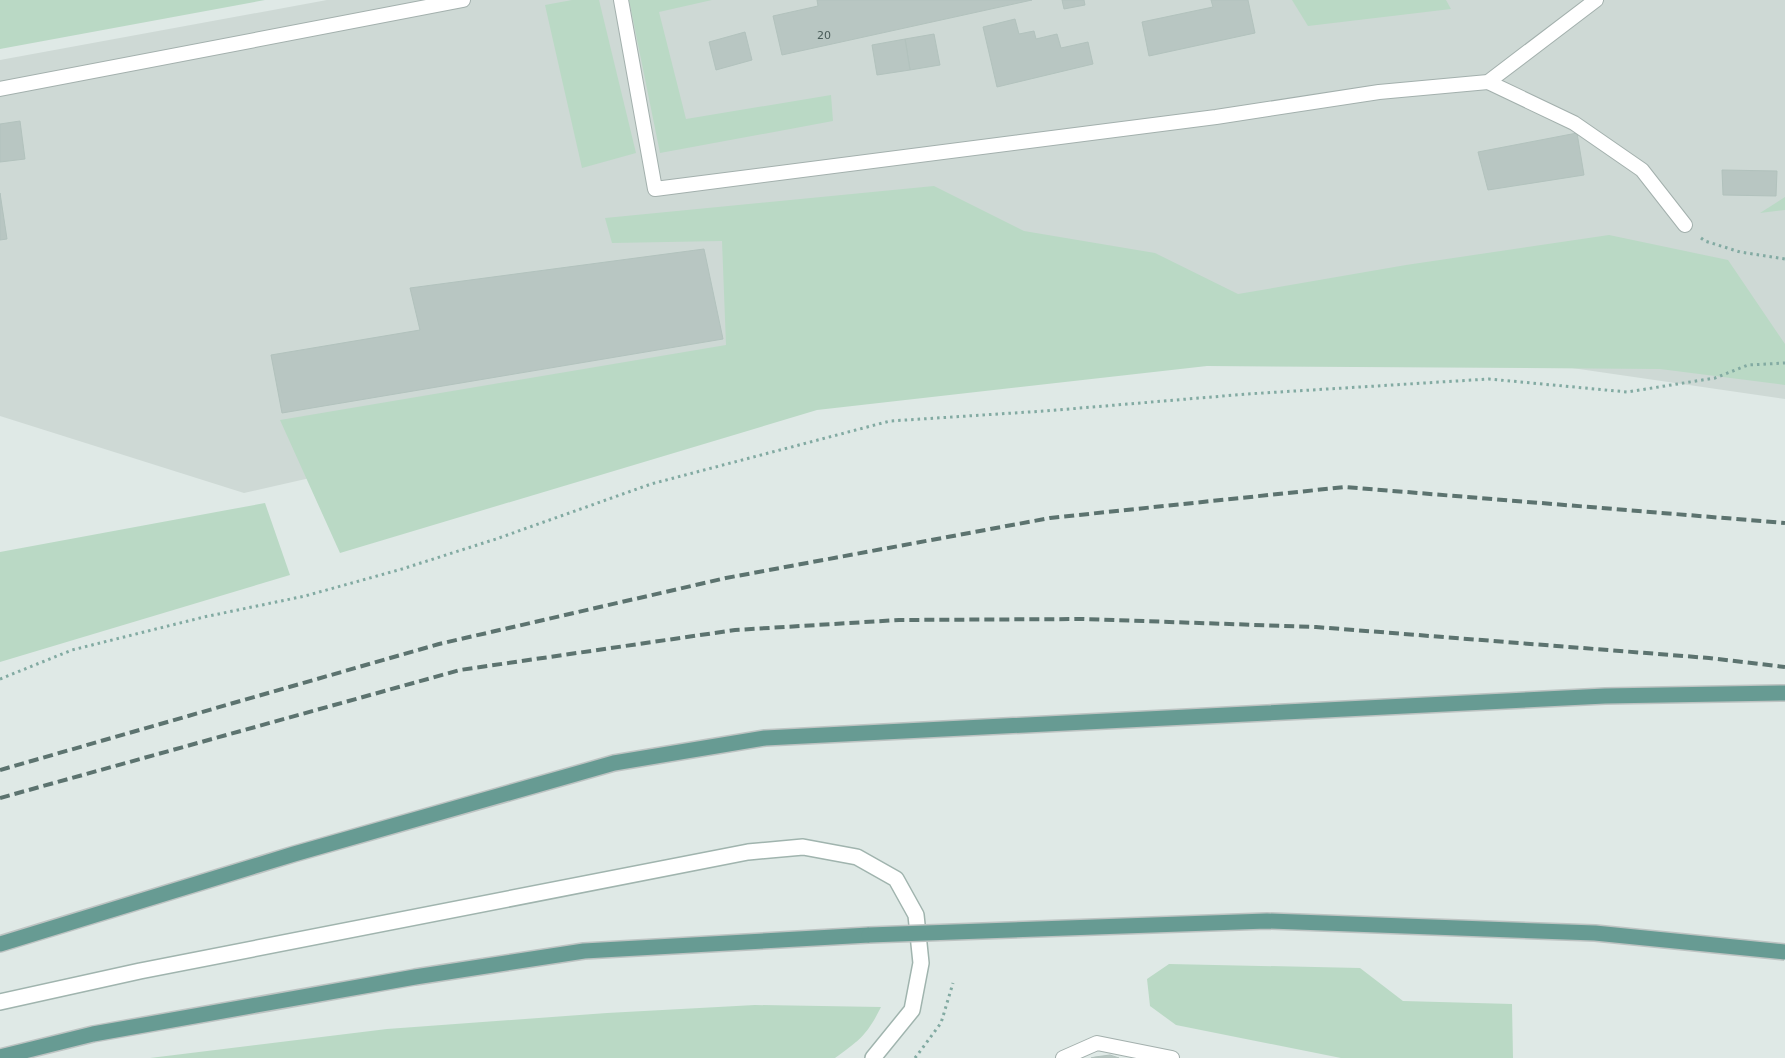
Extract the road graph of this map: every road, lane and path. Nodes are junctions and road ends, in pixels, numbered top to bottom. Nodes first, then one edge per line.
1 (462, 0) edge
2 (621, 0) edge
3 (1596, 0) edge
4 (1488, 82) junction
5 (0, 89) edge
6 (1685, 225) joint
7 (1785, 259) edge
8 (1785, 363) edge
9 (0, 679) edge
10 (1785, 693) edge
11 (0, 944) edge
12 (1785, 952) edge
13 (953, 983) dead end
14 (0, 1002) edge
15 (0, 1056) edge
16 (873, 1058) edge
17 (915, 1058) edge
18 (1063, 1058) edge
19 (1172, 1058) edge

1 - 5 lane
2 - 4 lane
3 - 4 lane
4 - 6 lane
6 - 7 path
8 - 9 path
10 - 11 main road
12 - 15 main road, bridge
13 - 17 path
14 - 16 street
18 - 19 lane

